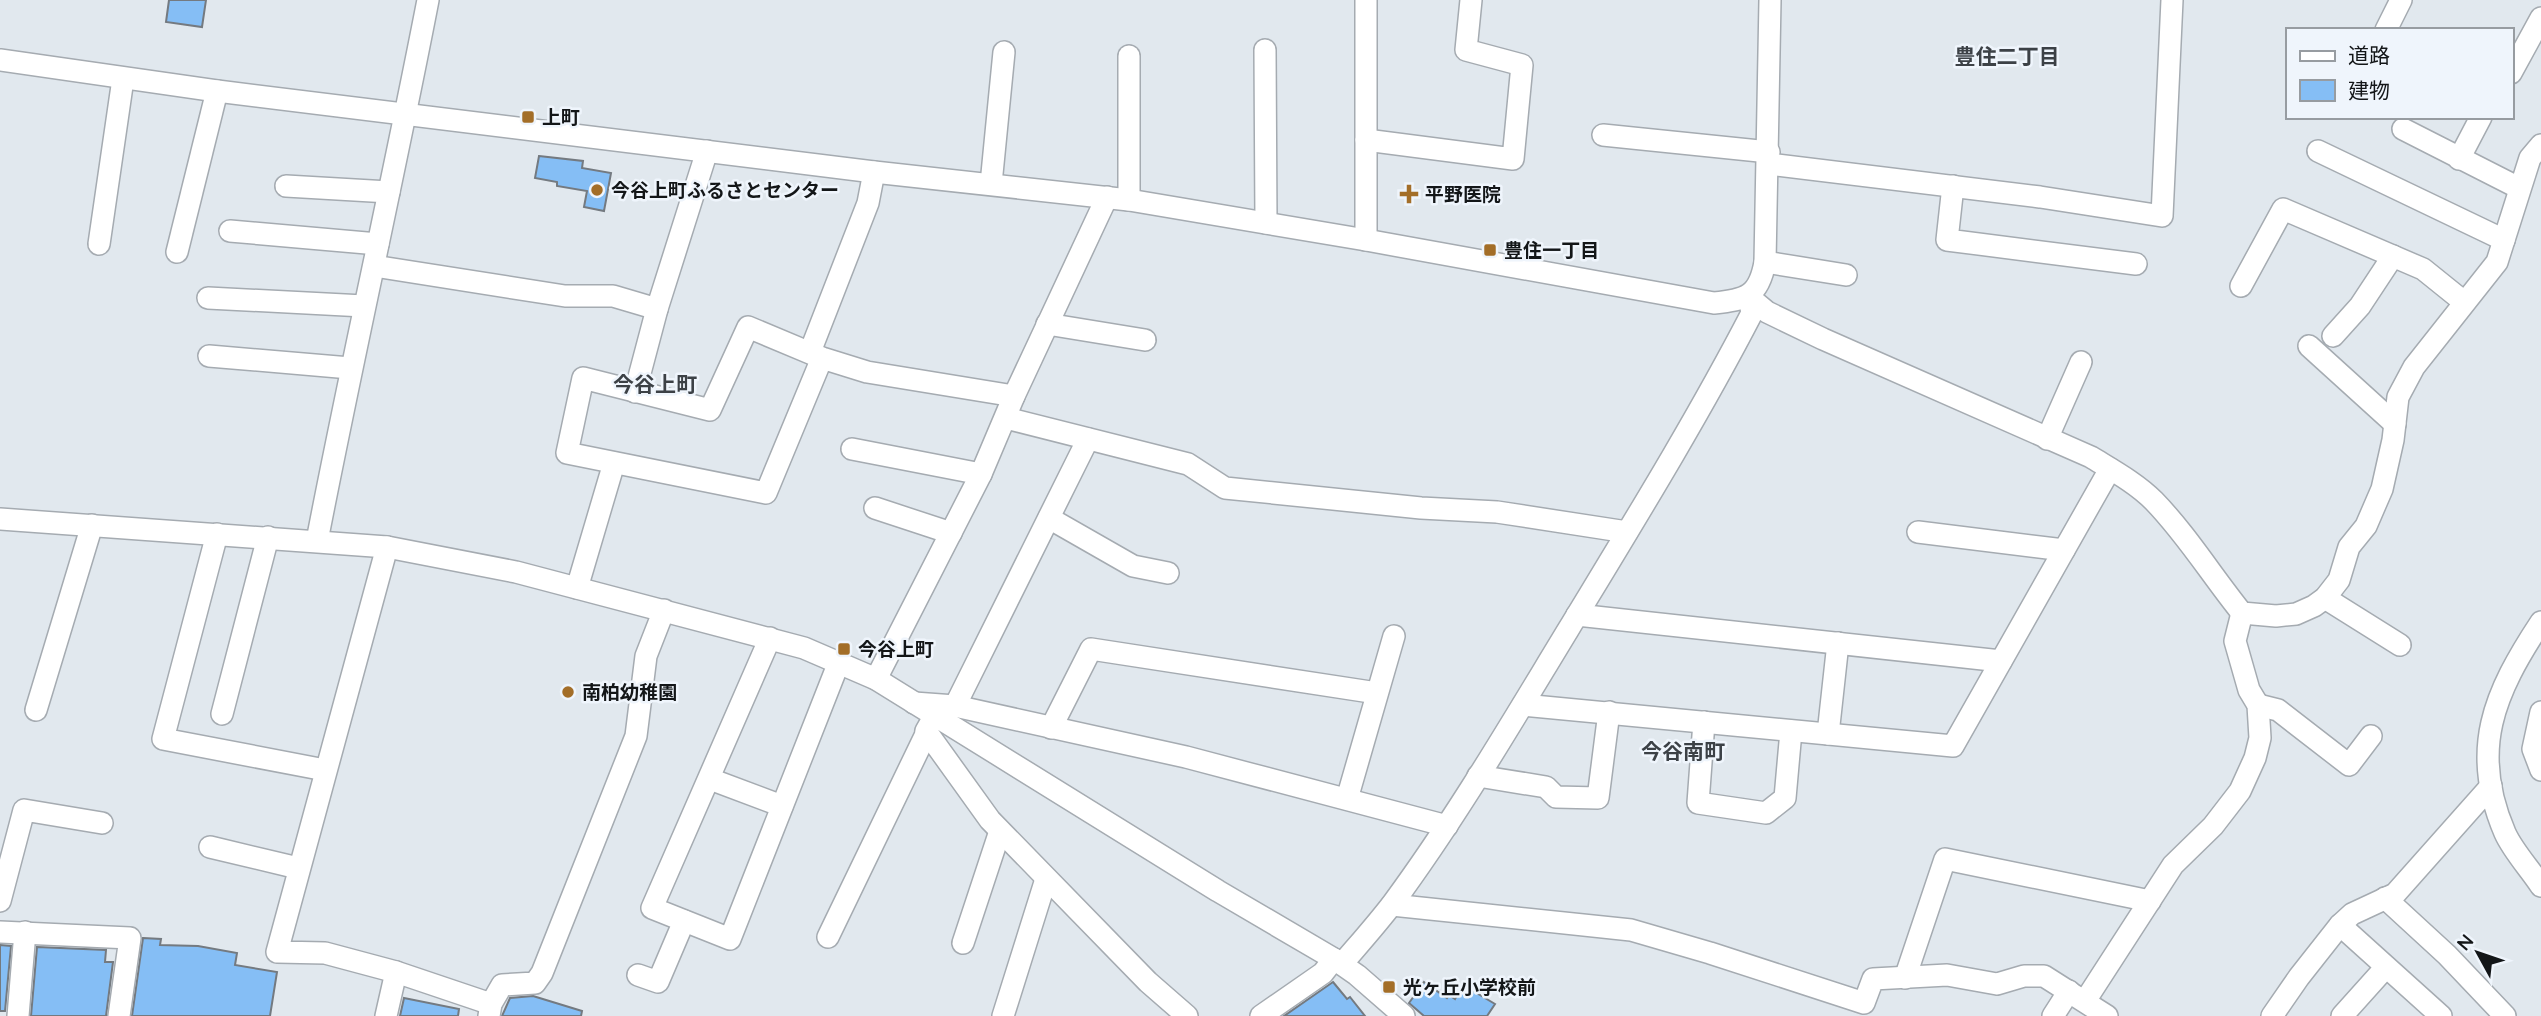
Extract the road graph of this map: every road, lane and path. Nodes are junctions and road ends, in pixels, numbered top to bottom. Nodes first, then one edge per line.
1 (428, 0) edge
2 (1366, 0) edge
3 (1471, 0) edge
4 (1770, 0) edge
5 (2172, 0) edge
6 (2401, 0) edge
7 (2541, 18) edge
8 (2387, 28) edge
9 (1265, 50) dead end
10 (1004, 52) dead end
11 (1129, 56) dead end
12 (0, 60) edge
13 (2513, 68) edge
14 (123, 79) junction
15 (217, 91) junction
16 (406, 114) junction
17 (2480, 119) edge
18 (2403, 129) dead end
19 (1603, 135) dead end
20 (1366, 140) junction
21 (2541, 145) edge
22 (707, 151) junction
23 (2318, 151) dead end
24 (1769, 158) junction
25 (2459, 159) junction
26 (874, 172) junction
27 (991, 184) junction
28 (286, 186) dead end
29 (1953, 186) junction
30 (2519, 188) junction
31 (390, 192) junction
32 (1107, 197) junction
33 (1129, 200) junction
34 (1266, 223) junction
35 (230, 231) dead end
36 (1366, 240) junction
37 (2504, 240) junction
38 (99, 244) dead end
39 (378, 244) junction
40 (177, 252) dead end
41 (2393, 256) junction
42 (1765, 262) junction
43 (2136, 264) dead end
44 (374, 266) junction
45 (1846, 275) dead end
46 (2241, 286) dead end
47 (1749, 297) junction
48 (208, 298) dead end
49 (2464, 302) junction
50 (364, 306) junction
51 (657, 309) junction
52 (1047, 324) junction
53 (2333, 336) dead end
54 (1145, 340) dead end
55 (2309, 346) dead end
56 (816, 355) junction
57 (209, 356) dead end
58 (2081, 362) dead end
59 (350, 368) junction
60 (635, 392) junction
61 (1014, 396) junction
62 (1006, 418) junction
63 (2395, 424) junction
64 (1088, 439) junction
65 (2047, 439) junction
66 (852, 449) dead end
67 (614, 463) junction
68 (2110, 469) junction
69 (981, 474) junction
70 (875, 508) dead end
71 (1049, 518) junction
72 (0, 519) edge
73 (92, 525) junction
74 (1627, 532) junction
75 (1918, 532) dead end
76 (951, 533) junction
77 (217, 534) junction
78 (268, 537) junction
79 (317, 541) junction
80 (387, 547) junction
81 (2064, 550) junction
82 (1168, 573) dead end
83 (577, 588) junction
84 (2325, 598) junction
85 (664, 610) junction
86 (2242, 613) junction
87 (1577, 615) junction
88 (2541, 622) edge
89 (1394, 636) dead end
90 (770, 638) junction
91 (1838, 643) junction
92 (2400, 645) dead end
93 (2001, 661) junction
94 (839, 662) junction
95 (876, 679) junction
96 (1377, 693) junction
97 (912, 703) junction
98 (1523, 705) junction
99 (2258, 705) junction
100 (955, 706) junction
101 (36, 710) dead end
102 (1609, 712) junction
103 (2541, 712) edge
104 (222, 714) dead end
105 (1704, 722) junction
106 (930, 725) junction
107 (1051, 728) junction
108 (1791, 731) junction
109 (1828, 734) junction
110 (2371, 736) dead end
111 (2541, 770) edge
112 (325, 771) junction
113 (1478, 776) junction
114 (710, 779) junction
115 (2491, 786) junction
116 (1347, 799) junction
117 (782, 806) junction
118 (102, 822) dead end
119 (1447, 827) junction
120 (1000, 831) junction
121 (210, 847) dead end
122 (298, 868) junction
123 (1046, 879) junction
124 (2541, 886) edge
125 (2385, 898) junction
126 (0, 901) edge
127 (2150, 901) junction
128 (1392, 905) junction
129 (684, 921) junction
130 (2340, 925) junction
131 (0, 932) edge
132 (25, 932) junction
133 (828, 937) dead end
134 (963, 943) dead end
135 (1338, 962) junction
136 (2386, 967) junction
137 (396, 972) junction
138 (638, 975) dead end
139 (1905, 978) junction
140 (2077, 996) junction
141 (490, 1010) edge
142 (1176, 1013) edge
143 (18, 1016) edge
144 (119, 1016) edge
145 (386, 1016) edge
146 (1003, 1016) edge
147 (1261, 1016) edge
148 (1404, 1016) edge
149 (2053, 1016) edge
150 (2107, 1016) edge
151 (2272, 1016) edge
152 (2342, 1016) edge
153 (2441, 1016) edge
154 (2505, 1016) edge

1 - 16 street
2 - 20 street
3 - 20 street
4 - 24 street
5 - 29 street
6 - 8 street
7 - 13 street
9 - 34 street
10 - 27 street
11 - 33 street
12 - 14 street
14 - 15 street
14 - 38 street
15 - 16 street
15 - 40 street
16 - 22 street
16 - 31 street
17 - 25 street
18 - 25 street
19 - 24 street
20 - 36 street
21 - 30 street
22 - 26 street
22 - 51 street
23 - 37 street
24 - 29 street
24 - 42 street
25 - 30 street
26 - 27 street
26 - 56 street
27 - 32 street
28 - 31 street
29 - 43 street
30 - 37 street
31 - 39 street
32 - 33 street
32 - 52 street
33 - 34 street
34 - 36 street
35 - 39 street
36 - 47 street
37 - 49 street
39 - 44 street
41 - 46 street
41 - 49 street
41 - 53 street
42 - 45 street
42 - 47 street
44 - 50 street
44 - 51 street
47 - 65 street
47 - 74 street
48 - 50 street
49 - 63 street
50 - 59 street
51 - 60 street
52 - 54 street
52 - 61 street
55 - 63 street
56 - 60 street
56 - 61 street
56 - 67 street
57 - 59 street
58 - 65 street
59 - 79 street
60 - 67 street
61 - 62 street
62 - 64 street
62 - 69 street
63 - 84 street
64 - 71 street
64 - 74 street
65 - 68 street
66 - 69 street
67 - 83 street
68 - 81 street
68 - 86 street
69 - 76 street
70 - 76 street
71 - 82 street
71 - 100 street
72 - 73 street
73 - 77 street
73 - 101 street
74 - 87 street
75 - 81 street
76 - 95 street
77 - 78 street
77 - 112 street
78 - 79 street
78 - 104 street
79 - 80 street
80 - 83 street
80 - 112 street
81 - 93 street
83 - 85 street
84 - 86 street
84 - 92 street
85 - 90 street
85 - 141 street
86 - 99 street
87 - 91 street
87 - 98 street
88 - 115 street
89 - 96 street
90 - 94 street
90 - 114 street
91 - 93 street
91 - 109 street
93 - 109 street
94 - 95 street
94 - 117 street
95 - 97 street
96 - 107 street
96 - 116 street
97 - 100 street
97 - 106 street
98 - 102 street
98 - 113 street
99 - 110 street
99 - 127 street
100 - 107 street
102 - 105 street
102 - 113 street
103 - 111 street
105 - 108 street
105 - 108 street
106 - 120 street
106 - 133 street
106 - 135 street
107 - 116 street
108 - 109 street
112 - 122 street
113 - 119 street
114 - 117 street
114 - 129 street
115 - 124 street
115 - 125 street
116 - 119 street
117 - 129 street
118 - 126 street
119 - 128 street
120 - 123 street
120 - 134 street
121 - 122 street
122 - 137 street
123 - 142 street
123 - 146 street
125 - 130 street
125 - 154 street
127 - 139 street
127 - 140 street
128 - 135 street
128 - 139 street
129 - 138 street
130 - 136 street
130 - 151 street
131 - 132 street
132 - 143 street
132 - 144 street
135 - 147 street
135 - 148 street
136 - 152 street
136 - 153 street
137 - 141 street
137 - 145 street
139 - 140 street
140 - 149 street
140 - 150 street

